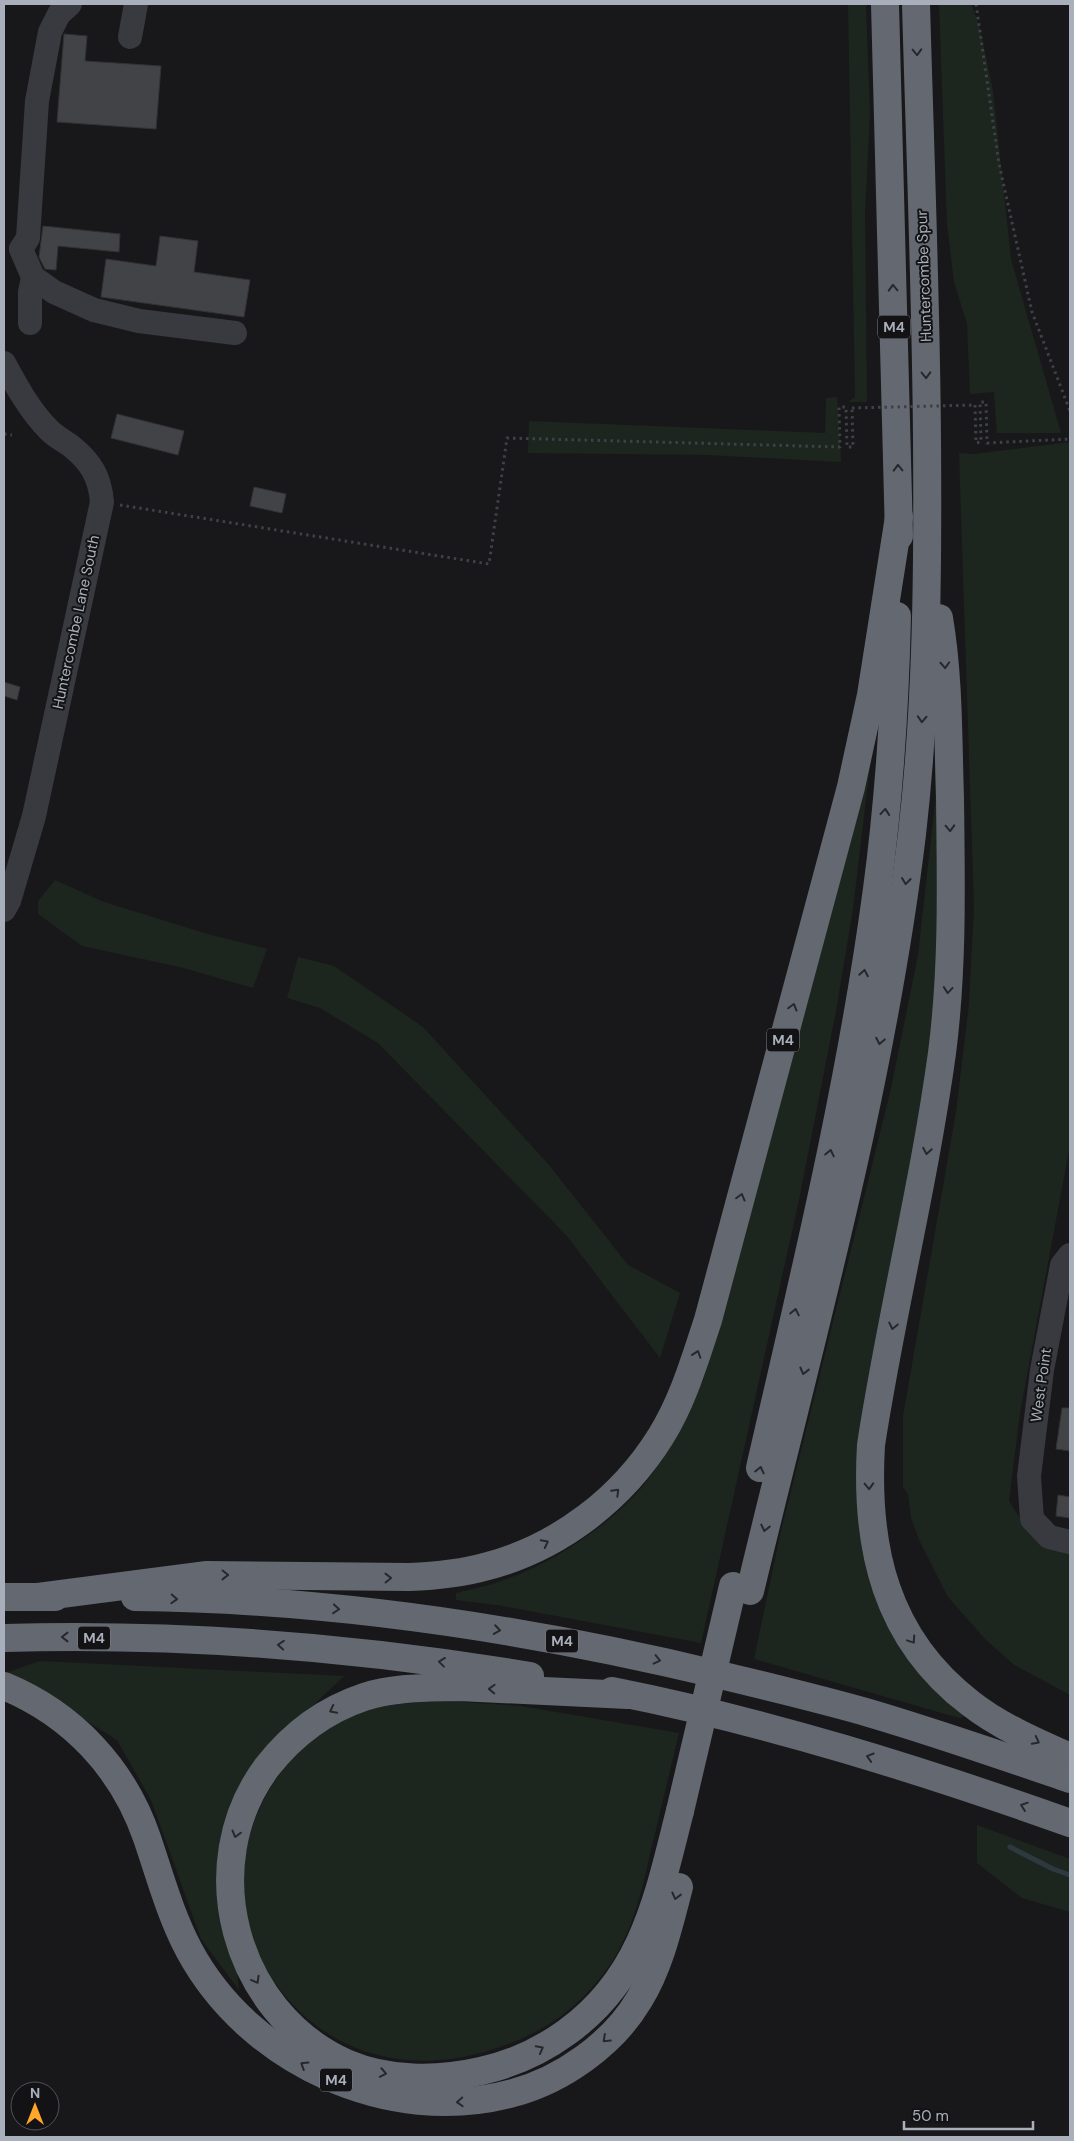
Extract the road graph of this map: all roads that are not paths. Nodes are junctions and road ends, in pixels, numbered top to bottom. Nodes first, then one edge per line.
1 (70, 4) edge
2 (136, 4) edge
3 (884, 4) edge
4 (916, 4) edge
5 (130, 37) dead end
6 (12, 249) edge
7 (33, 277) junction
8 (30, 323) dead end
9 (235, 333) dead end
10 (4, 363) edge
11 (899, 517) junction
12 (928, 548) junction
13 (4, 910) edge
14 (1070, 1255) edge
15 (1070, 1542) edge
16 (741, 1588) junction
17 (38, 1596) junction
18 (4, 1597) edge
19 (4, 1638) edge
20 (4, 1686) edge
21 (628, 1695) junction
22 (1070, 1758) edge
23 (1070, 1779) edge
24 (688, 1813) junction
25 (1070, 1822) edge

1 - 6 street
2 - 5 street
11 -> 3 highway, Huntercombe Spur / M4
4 -> 12 highway, Huntercombe Spur / M4
6 - 7 street
7 - 8 street
7 - 9 street
10 - 13 street, Huntercombe Lane South
16 -> 11 highway, M4
17 -> 11 highway, M4
12 -> 16 highway, M4
12 -> 22 highway, M4
14 - 15 street, West Point
16 - 24 highway, M4
17 - 18 highway, M4
17 -> 23 highway, M4
21 -> 19 highway, M4
24 -> 20 highway, M4
21 -> 24 highway, M4
25 -> 21 highway, M4

